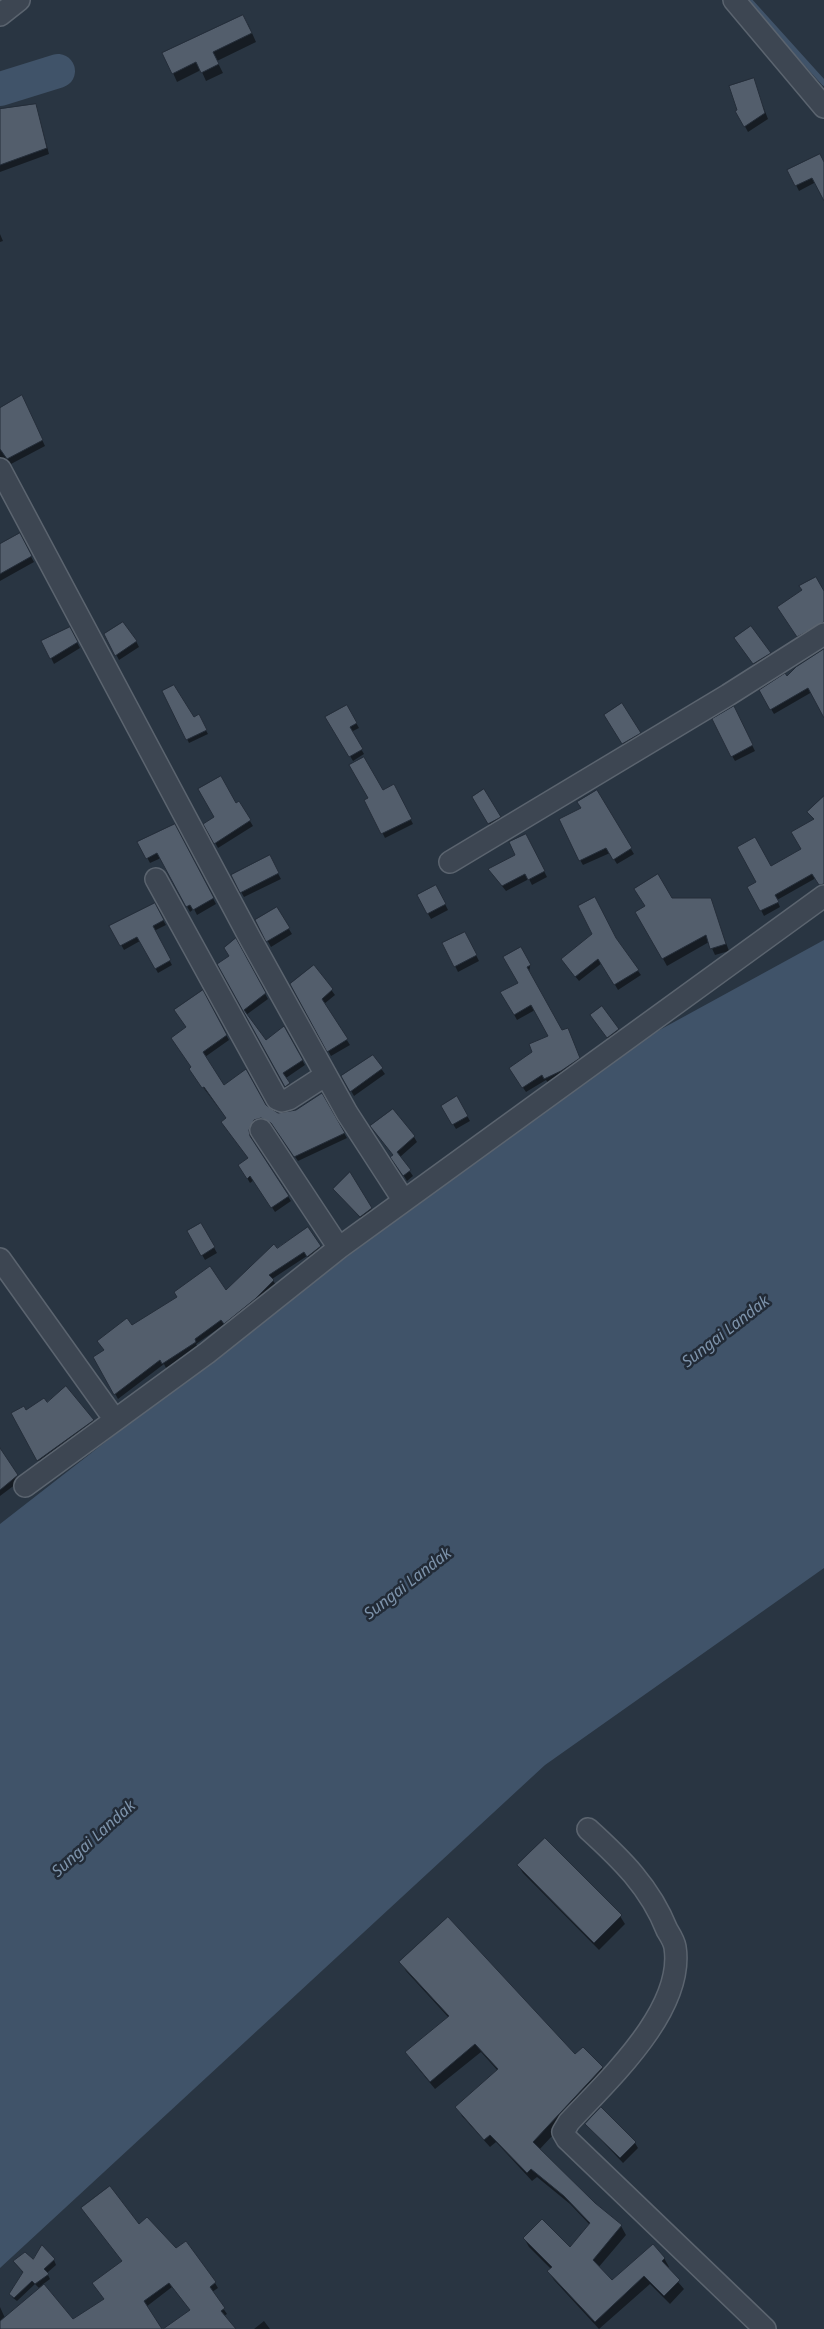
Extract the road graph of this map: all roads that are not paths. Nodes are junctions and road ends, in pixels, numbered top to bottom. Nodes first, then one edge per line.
1 (19, 0) edge
2 (734, 0) edge
3 (0, 15) edge
4 (824, 106) edge
5 (0, 469) edge
6 (824, 634) edge
7 (450, 862) dead end
8 (156, 879) dead end
9 (824, 896) edge
10 (326, 1075) junction
11 (261, 1130) dead end
12 (404, 1201) junction
13 (339, 1248) junction
14 (0, 1259) edge
15 (115, 1420) junction
16 (25, 1486) dead end
17 (588, 1829) dead end
18 (765, 2329) edge

1 - 3 street
2 - 4 street
5 - 10 street
6 - 7 street
8 - 10 street
9 - 12 street
10 - 12 street
11 - 13 street
12 - 13 street
13 - 15 street
14 - 15 street
15 - 16 street
17 - 18 street

